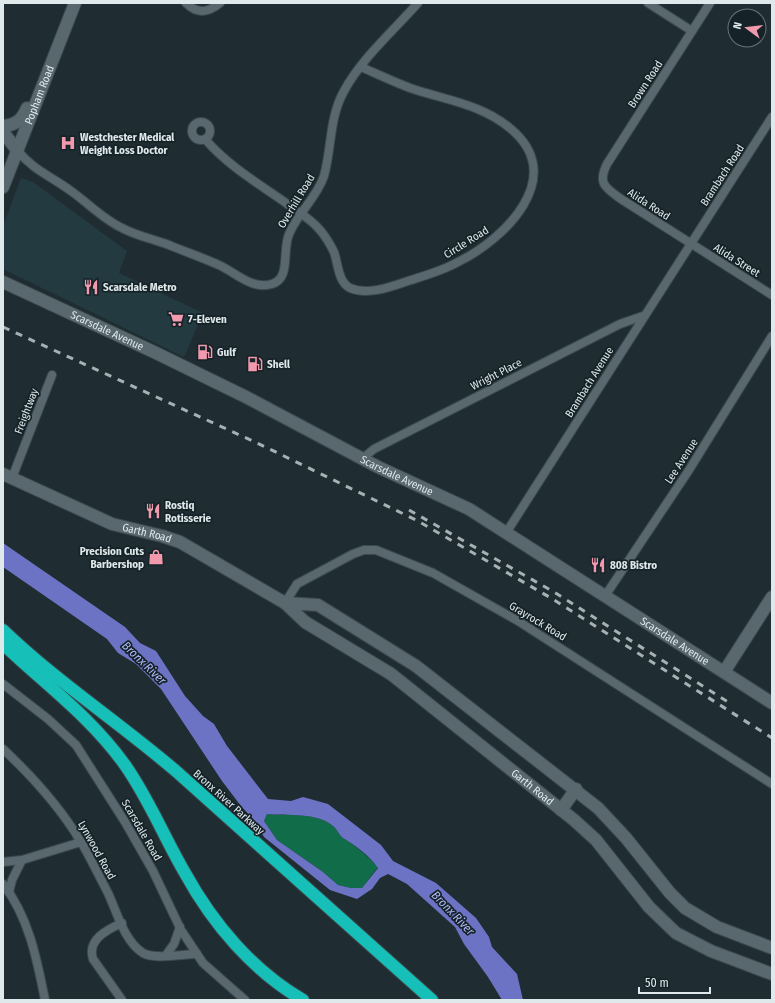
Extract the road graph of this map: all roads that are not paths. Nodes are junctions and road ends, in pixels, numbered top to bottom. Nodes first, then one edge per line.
1 (75, 3) edge
2 (186, 3) edge
3 (220, 3) edge
4 (418, 3) edge
5 (648, 3) edge
6 (710, 3) edge
7 (692, 31) junction
8 (361, 67) junction
9 (40, 91) junction
10 (772, 117) edge
11 (3, 126) edge
12 (3, 132) edge
13 (205, 139) dead end
14 (17, 150) junction
15 (602, 178) joint
16 (3, 187) edge
17 (302, 213) junction
18 (691, 244) junction
19 (3, 282) edge
20 (772, 295) edge
21 (643, 316) junction
22 (772, 336) edge
23 (52, 375) dead end
24 (362, 459) junction
25 (7, 476) edge
26 (506, 533) junction
27 (605, 596) junction
28 (772, 597) edge
29 (285, 603) junction
30 (3, 630) edge
31 (3, 644) edge
32 (392, 650) junction
33 (3, 651) edge
34 (380, 667) junction
35 (724, 672) junction
36 (42, 678) junction
37 (3, 684) edge
38 (772, 703) edge
39 (3, 749) edge
40 (772, 784) edge
41 (576, 790) junction
42 (561, 810) junction
43 (81, 842) junction
44 (22, 860) junction
45 (3, 862) edge
46 (3, 884) edge
47 (9, 892) junction
48 (122, 923) junction
49 (180, 927) junction
50 (772, 948) edge
51 (197, 954) junction
52 (166, 955) junction
53 (772, 974) edge
54 (241, 999) edge
55 (45, 1000) edge
56 (122, 1000) edge
57 (303, 1000) edge
58 (432, 1000) edge

1 - 9 street, Popham Road
2 - 3 street
4 - 8 street, Overhill Road
5 - 7 street
6 - 7 street, Brown Road
7 - 15 street, Brown Road
8 - 17 street, Overhill Road
8 - 17 street, Circle Road
9 - 11 street
9 - 14 street, Popham Road
10 - 18 street, Brambach Road
12 - 14 street
13 - 17 street, Circle Road
14 - 16 street, Popham Road
14 - 17 street, Overhill Road
15 - 18 street, Alida Road
18 - 20 street, Alida Street
18 - 21 street, Brambach Avenue
19 - 24 street, Scarsdale Avenue
21 - 24 street, Wright Place
21 - 26 street, Brambach Avenue
22 - 27 street, Lee Avenue
23 - 25 street, Freightway
24 - 26 street, Scarsdale Avenue
25 - 29 street, Garth Road
26 - 27 street, Scarsdale Avenue
27 - 35 street, Scarsdale Avenue
28 - 35 street
29 - 32 street, Garth Road
29 - 34 street, Garth Road
29 - 40 street, Grayrock Road
30 - 58 highway, Bronx River Parkway
31 - 36 highway
32 - 34 street
32 - 41 street, Garth Road
33 - 36 highway
34 - 42 street, Garth Road
35 - 38 street, Scarsdale Avenue
36 - 57 highway
37 - 49 street, Scarsdale Road
39 - 43 street, Lynwood Road
41 - 42 street
41 - 50 street, Garth Road
42 - 53 street, Garth Road
43 - 44 street
43 - 48 street, Lynwood Road
44 - 45 street
44 - 47 street
46 - 47 street
47 - 55 street
48 - 52 street, Lynwood Road
48 - 56 street
49 - 51 street, Scarsdale Road
49 - 52 street
51 - 52 street, Lynwood Road
51 - 54 street, Scarsdale Road

